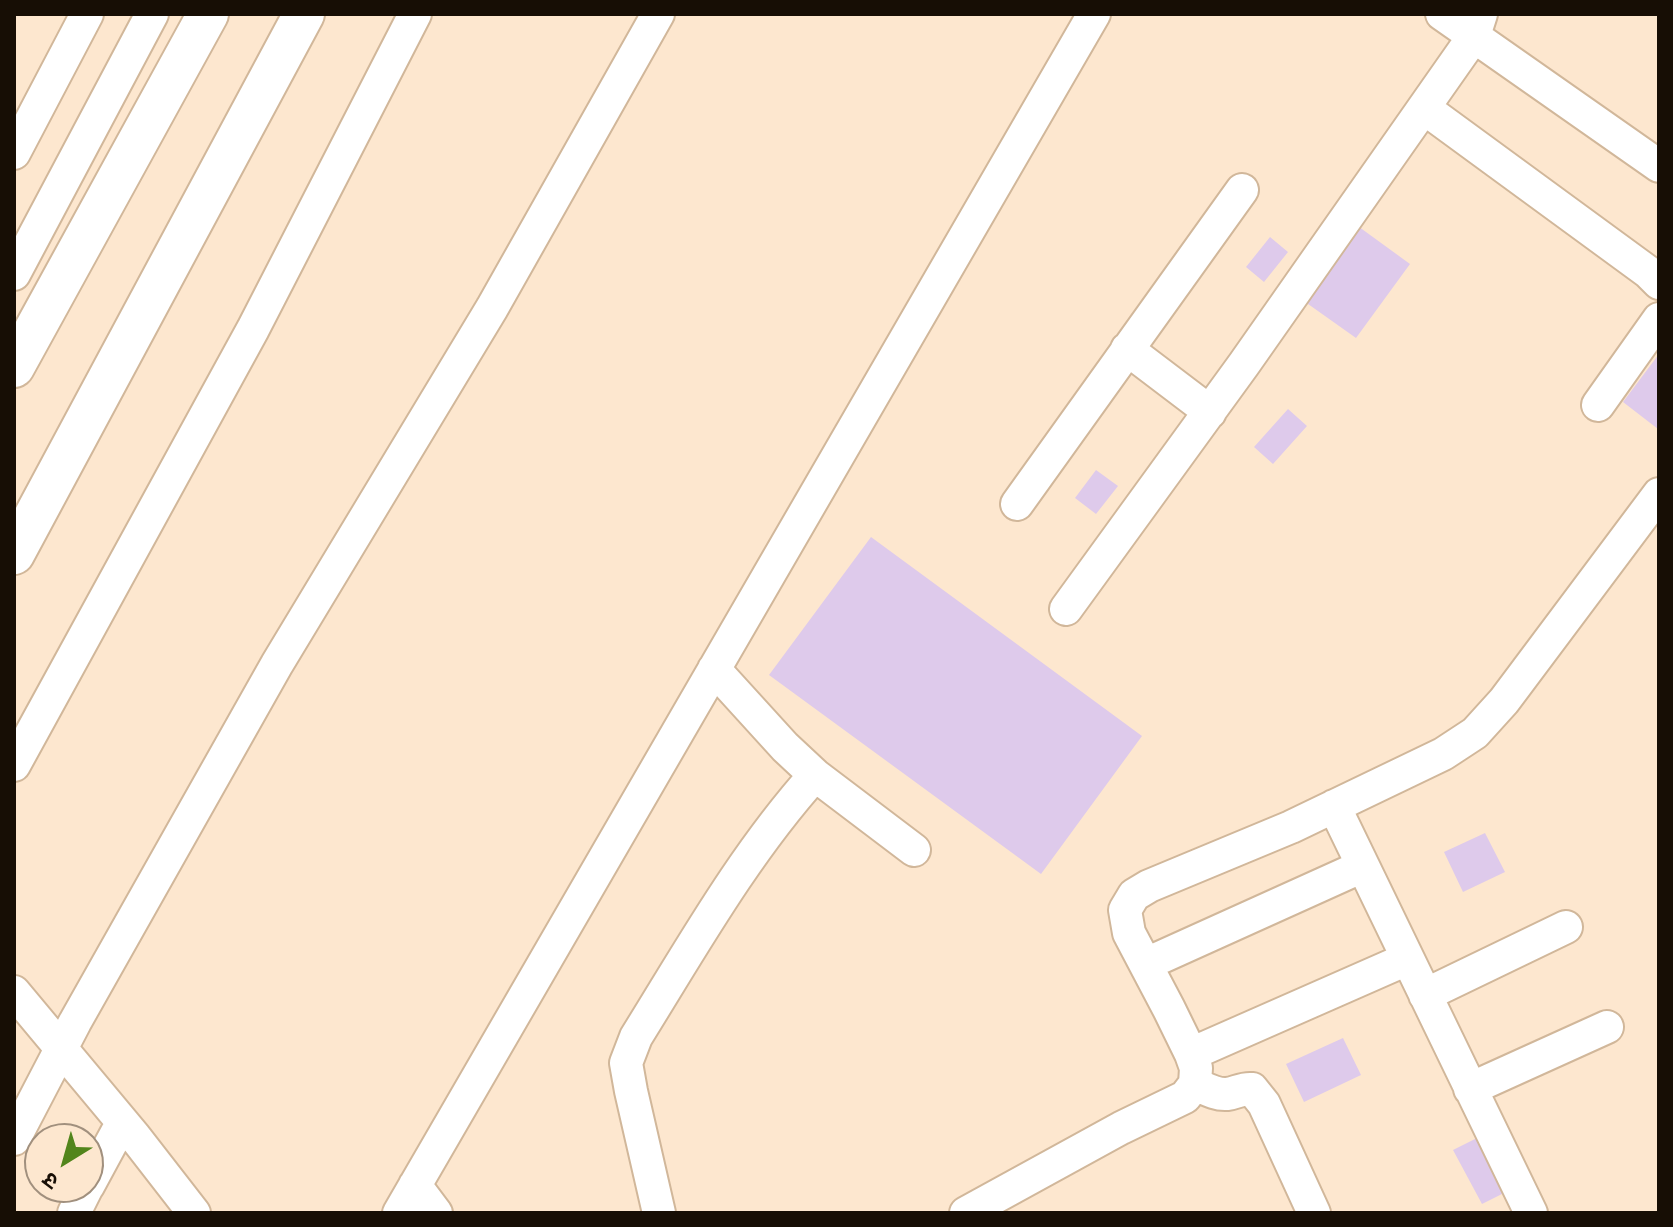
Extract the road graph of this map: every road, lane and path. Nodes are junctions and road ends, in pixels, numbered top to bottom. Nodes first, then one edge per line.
1 (87, 14) edge
2 (152, 14) edge
3 (208, 14) edge
4 (304, 14) edge
5 (415, 14) edge
6 (658, 14) edge
7 (1094, 14) edge
8 (1442, 14) edge
9 (1478, 25) edge
10 (1424, 108) junction
11 (14, 153) edge
12 (1659, 166) edge
13 (1242, 190) dead end
14 (14, 274) edge
15 (1659, 283) edge
16 (1659, 319) edge
17 (1127, 349) junction
18 (14, 367) edge
19 (1598, 405) dead end
20 (1210, 412) junction
21 (1659, 494) edge
22 (1017, 504) dead end
23 (14, 554) edge
24 (1066, 609) dead end
25 (714, 669) junction
26 (14, 765) edge
27 (815, 775) junction
28 (1334, 806) junction
29 (914, 850) dead end
30 (1363, 866) junction
31 (1566, 927) dead end
32 (1407, 959) junction
33 (1146, 964) junction
34 (14, 992) edge
35 (1425, 995) junction
36 (1607, 1027) dead end
37 (61, 1049) junction
38 (1193, 1069) junction
39 (1470, 1089) junction
40 (122, 1123) junction
41 (14, 1139) edge
42 (104, 1156) edge
43 (415, 1185) junction
44 (194, 1213) edge
45 (399, 1213) edge
46 (436, 1213) edge
47 (659, 1213) edge
48 (966, 1213) edge
49 (1314, 1213) edge
50 (1531, 1213) edge

1 - 11 street
2 - 14 street
3 - 18 main road
4 - 23 main road
5 - 26 street
6 - 37 street
7 - 25 street
8 - 9 street
9 - 10 street
9 - 12 street
10 - 15 street
10 - 20 street
13 - 17 street
16 - 19 street
17 - 20 street
17 - 22 street
20 - 24 street
21 - 28 street
25 - 27 street
25 - 43 street
27 - 29 street
27 - 47 street
28 - 30 street
28 - 33 street
30 - 32 street
30 - 33 street
31 - 35 street
32 - 35 street
32 - 38 street
33 - 38 street
34 - 37 street
35 - 39 street
36 - 39 street
37 - 40 street
37 - 41 street
38 - 48 street
38 - 49 street
39 - 50 street
40 - 42 street
40 - 44 street
43 - 45 street
43 - 46 street

